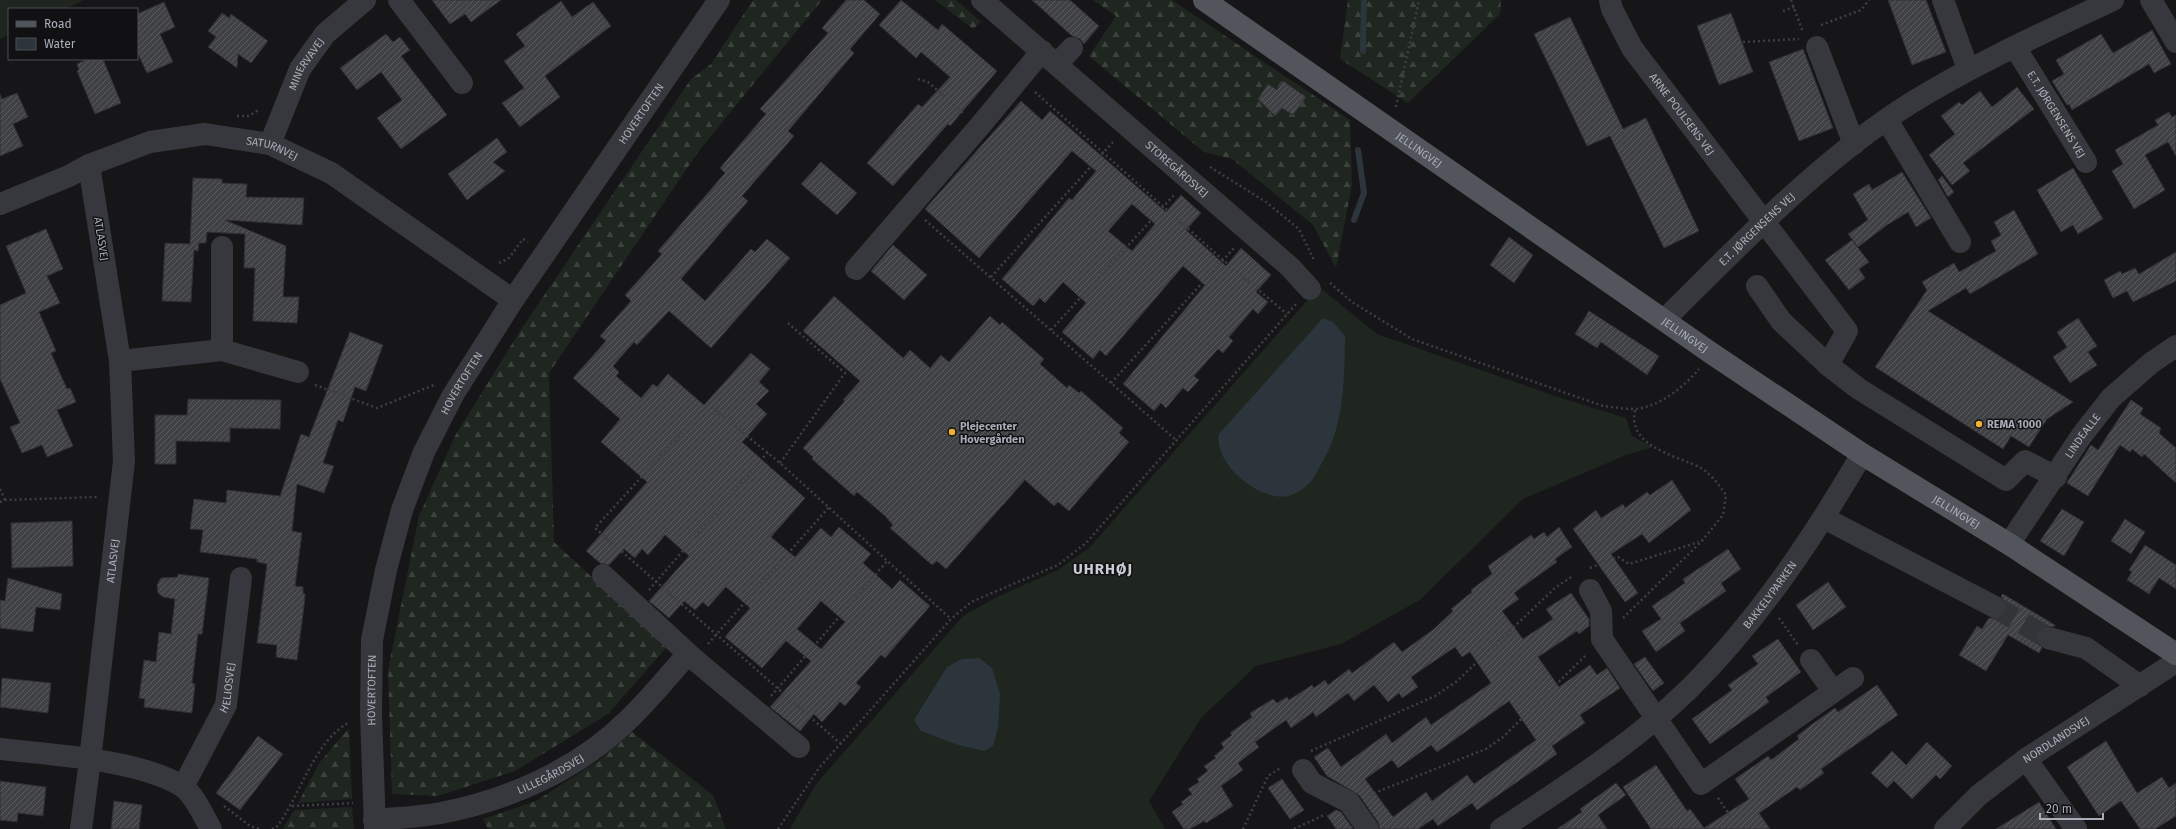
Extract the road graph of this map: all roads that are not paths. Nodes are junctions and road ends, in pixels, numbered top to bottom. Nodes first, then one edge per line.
1 (365, 0) edge
2 (399, 0) edge
3 (719, 0) edge
4 (982, 0) edge
5 (1204, 0) edge
6 (1610, 0) edge
7 (1943, 0) edge
8 (2151, 0) edge
9 (2101, 3) edge
10 (1813, 35) road end
11 (2176, 42) edge
12 (2015, 47) junction
13 (1072, 48) dead end
14 (1050, 58) junction
15 (1968, 69) junction
16 (462, 83) dead end
17 (1887, 120) junction
18 (270, 144) junction
19 (1854, 144) junction
20 (2086, 162) dead end
21 (89, 165) junction
22 (0, 204) edge
23 (1764, 222) junction
24 (1960, 242) dead end
25 (222, 247) dead end
26 (856, 269) dead end
27 (1757, 286) dead end
28 (1310, 289) road end
29 (513, 300) junction
30 (1664, 320) junction
31 (2176, 346) edge
32 (222, 350) junction
33 (120, 361) junction
34 (1828, 365) junction
35 (298, 372) road end
36 (1862, 454) junction
37 (2056, 476) junction
38 (1824, 518) junction
39 (2010, 544) junction
40 (603, 575) dead end
41 (241, 578) dead end
42 (1590, 590) dead end
43 (1995, 607) tunnel mouth
44 (2048, 638) tunnel mouth
45 (2176, 654) edge
46 (691, 657) junction
47 (1811, 660) road end
48 (2176, 662) edge
49 (1853, 678) dead end
50 (2140, 686) junction
51 (1833, 691) junction
52 (1655, 718) junction
53 (799, 747) dead end
54 (0, 749) edge
55 (2026, 759) junction
56 (90, 760) junction
57 (1298, 763) road end
58 (183, 787) junction
59 (374, 817) edge
60 (81, 829) edge
61 (211, 829) edge
62 (1368, 829) edge
63 (1501, 829) edge
64 (1945, 829) edge
65 (2076, 829) edge

1 - 18 street, MINERVAVEJ
2 - 16 street
3 - 29 street, HOVERTOFTEN
4 - 14 street, STOREGÅRDSVEJ
5 - 30 main road, JELLINGVEJ
6 - 23 street, ARNE POULSENS VEJ
7 - 15 street
8 - 11 street
9 - 12 street, E.T. JØRGENSENS VEJ
10 - 19 street
12 - 15 street, E.T. JØRGENSENS VEJ
12 - 20 street, E.T. JØRGENSENS VEJ
13 - 14 street
14 - 26 street
14 - 28 street, STOREGÅRDSVEJ
15 - 17 street, E.T. JØRGENSENS VEJ
17 - 19 street, E.T. JØRGENSENS VEJ
17 - 24 street
18 - 21 street, SATURNVEJ
18 - 29 street, SATURNVEJ
19 - 23 street, E.T. JØRGENSENS VEJ
21 - 22 street, SATURNVEJ
21 - 33 street, ATLASVEJ
23 - 30 street, E.T. JØRGENSENS VEJ
23 - 34 street, ARNE POULSENS VEJ
25 - 32 street
27 - 34 street
29 - 59 street, HOVERTOFTEN
30 - 36 main road, JELLINGVEJ
31 - 37 street, LINDEALLE
32 - 33 street
32 - 35 street
33 - 56 street, ATLASVEJ
34 - 37 street
36 - 38 street, BAKKELYPARKEN
36 - 39 main road, JELLINGVEJ
37 - 39 street, LINDEALLE
38 - 43 street
38 - 52 street, BAKKELYPARKEN
39 - 45 main road, JELLINGVEJ
40 - 46 street
41 - 58 street, HELIOSVEJ
42 - 52 street
44 - 50 street
46 - 53 street
46 - 59 street, LILLEGÅRDSVEJ
47 - 51 street
48 - 50 street, NORDLANDSVEJ
49 - 51 street
50 - 55 street, NORDLANDSVEJ
51 - 52 street
52 - 63 street, BAKKELYPARKEN
54 - 56 street
55 - 64 street, NORDLANDSVEJ
55 - 65 street
56 - 58 street
56 - 60 street, ATLASVEJ
57 - 62 street
58 - 61 street

